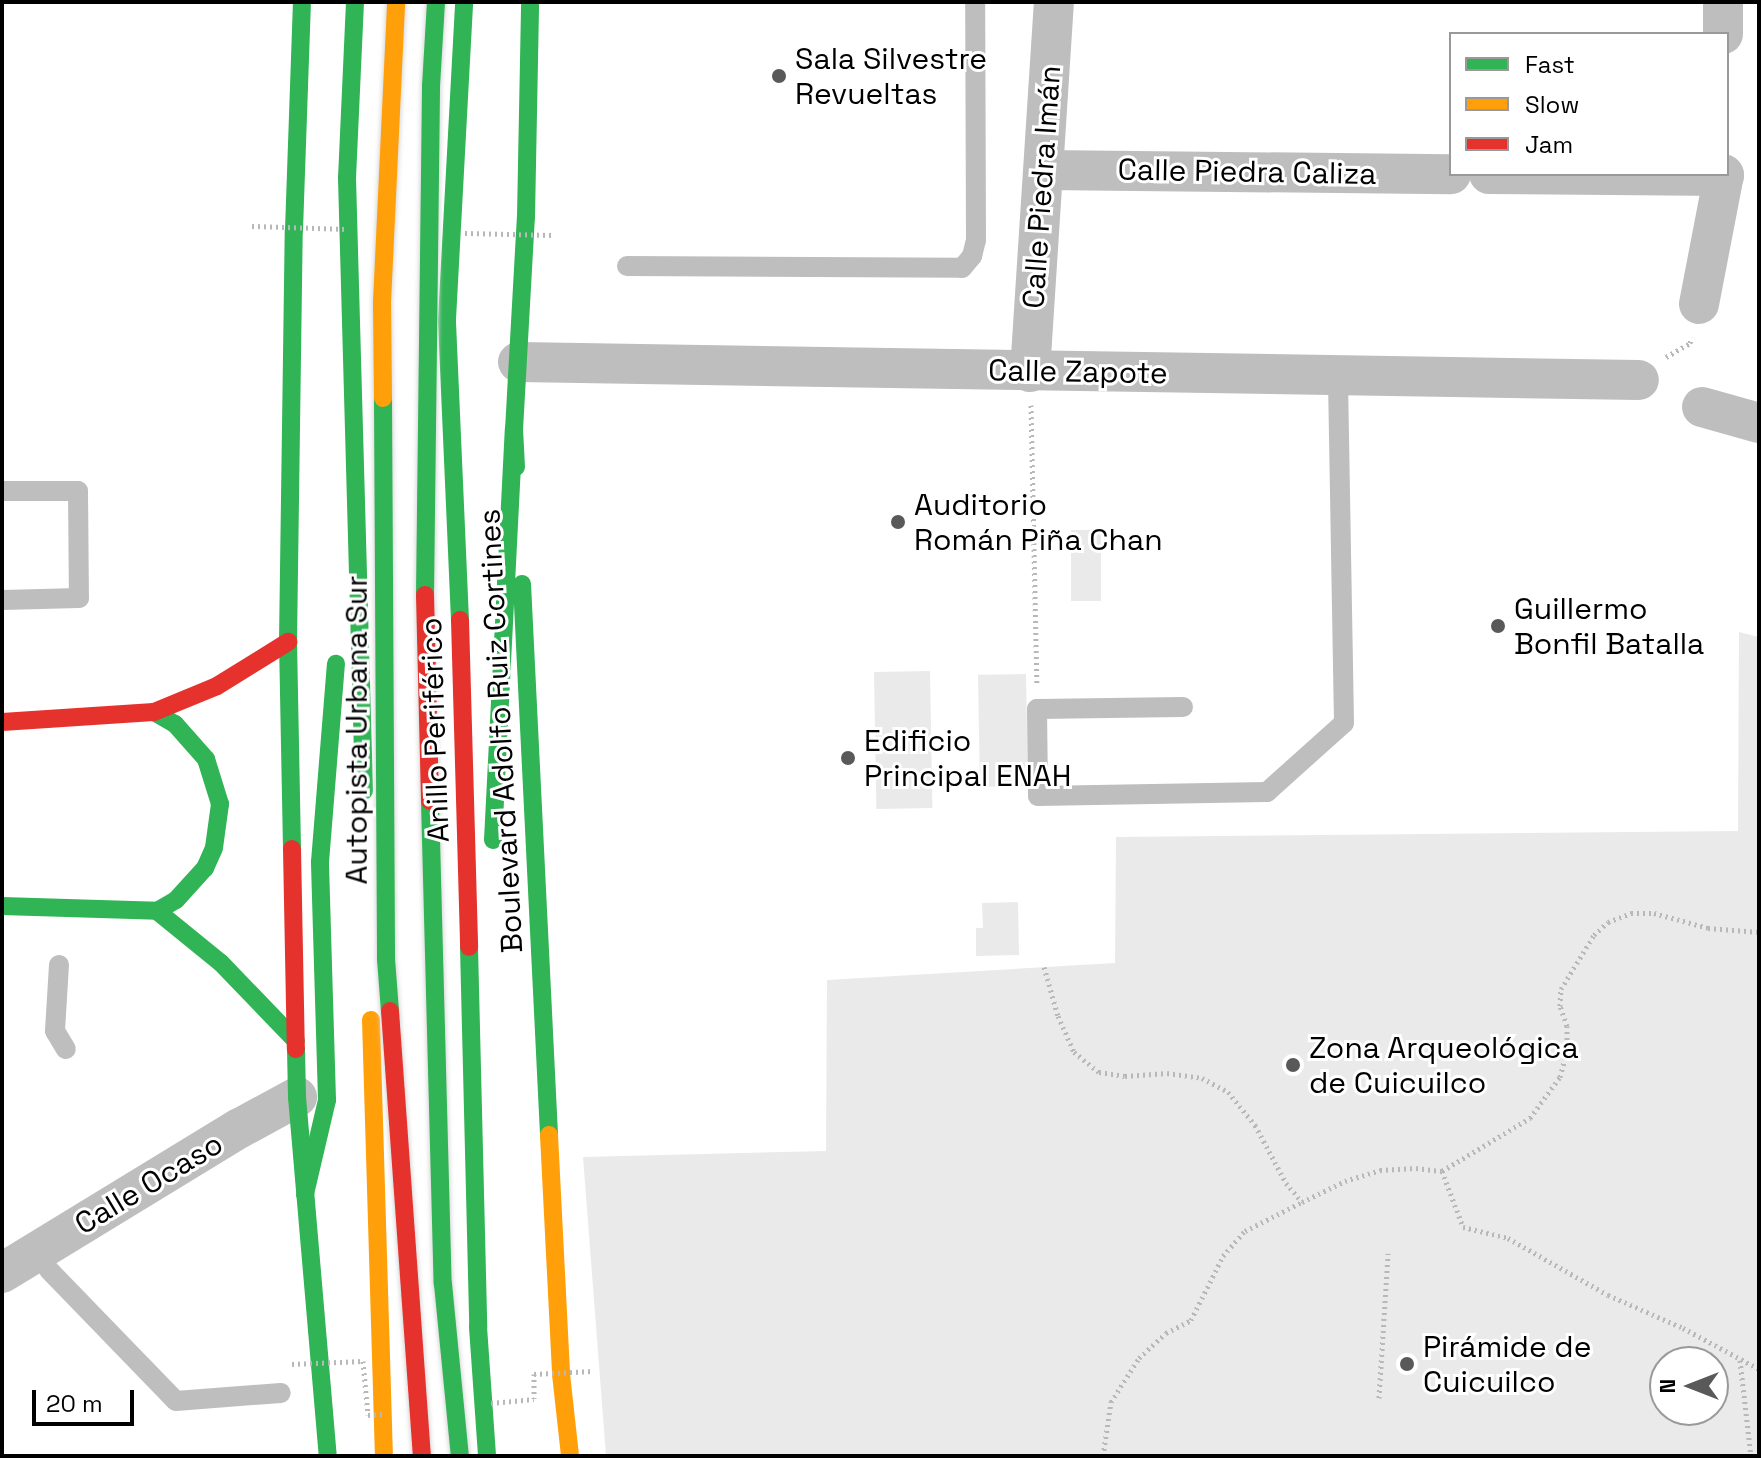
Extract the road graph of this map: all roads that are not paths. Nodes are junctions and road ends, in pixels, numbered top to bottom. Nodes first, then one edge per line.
1 (302, 2) edge
2 (355, 2) edge
3 (396, 2) edge
4 (436, 2) edge
5 (464, 2) edge
6 (530, 2) edge
7 (975, 2) edge
8 (1054, 2) edge
9 (1723, 2) edge
10 (335, 17) dead end
11 (1723, 32) edge
12 (1044, 170) junction
13 (1449, 174) edge
14 (1724, 176) edge
15 (347, 178) junction
16 (627, 266) dead end
17 (1699, 304) dead end
18 (518, 362) junction
19 (1030, 372) junction
20 (1338, 376) junction
21 (1639, 380) dead end
22 (1702, 407) dead end
23 (354, 411) junction
24 (1759, 422) edge
25 (514, 430) junction
26 (2, 491) edge
27 (338, 530) dead end
28 (2, 600) edge
29 (337, 637) dead end
30 (288, 642) junction
31 (1183, 707) dead end
32 (154, 712) junction
33 (2, 722) edge
34 (365, 812) dead end
35 (366, 859) dead end
36 (491, 859) dead end
37 (2, 906) edge
38 (157, 911) junction
39 (488, 923) dead end
40 (59, 965) dead end
41 (296, 1041) junction
42 (66, 1049) dead end
43 (297, 1097) junction
44 (475, 1162) junction
45 (305, 1194) junction
46 (49, 1270) dead end
47 (2, 1273) edge
48 (281, 1393) dead end
49 (328, 1456) edge
50 (384, 1456) edge
51 (422, 1456) edge
52 (460, 1456) edge
53 (487, 1456) edge
54 (570, 1456) edge

1 - 30 main road
2 - 15 main road
3 - 51 main road, Autopista Urbana Sur, bridge
4 - 52 main road, bridge
5 - 44 main road, Anillo Periférico
6 - 18 main road, Boulevard Adolfo Ruiz Cortines
7 - 16 lane
8 - 12 street, Calle Piedra Imán
9 - 11 street
10 - 15 main road
12 - 13 street, Calle Piedra Caliza
12 - 19 street, Calle Piedra Imán
14 - 17 street
15 - 23 main road
18 - 19 street, Calle Zapote
18 - 25 main road, Boulevard Adolfo Ruiz Cortines
19 - 20 street, Calle Zapote
20 - 21 street, Calle Zapote
20 - 31 lane
22 - 24 street
23 - 27 main road
23 - 34 main road
25 - 36 main road
25 - 54 main road, Boulevard Adolfo Ruiz Cortines
26 - 28 lane
29 - 45 main road
30 - 32 main road
30 - 41 main road
32 - 33 main road
32 - 38 main road
35 - 50 main road
37 - 38 main road
38 - 41 main road
39 - 44 main road
40 - 42 lane
41 - 43 main road
43 - 45 main road
43 - 47 street, Calle Ocaso
44 - 53 main road, Anillo Periférico
45 - 49 main road
46 - 48 lane

